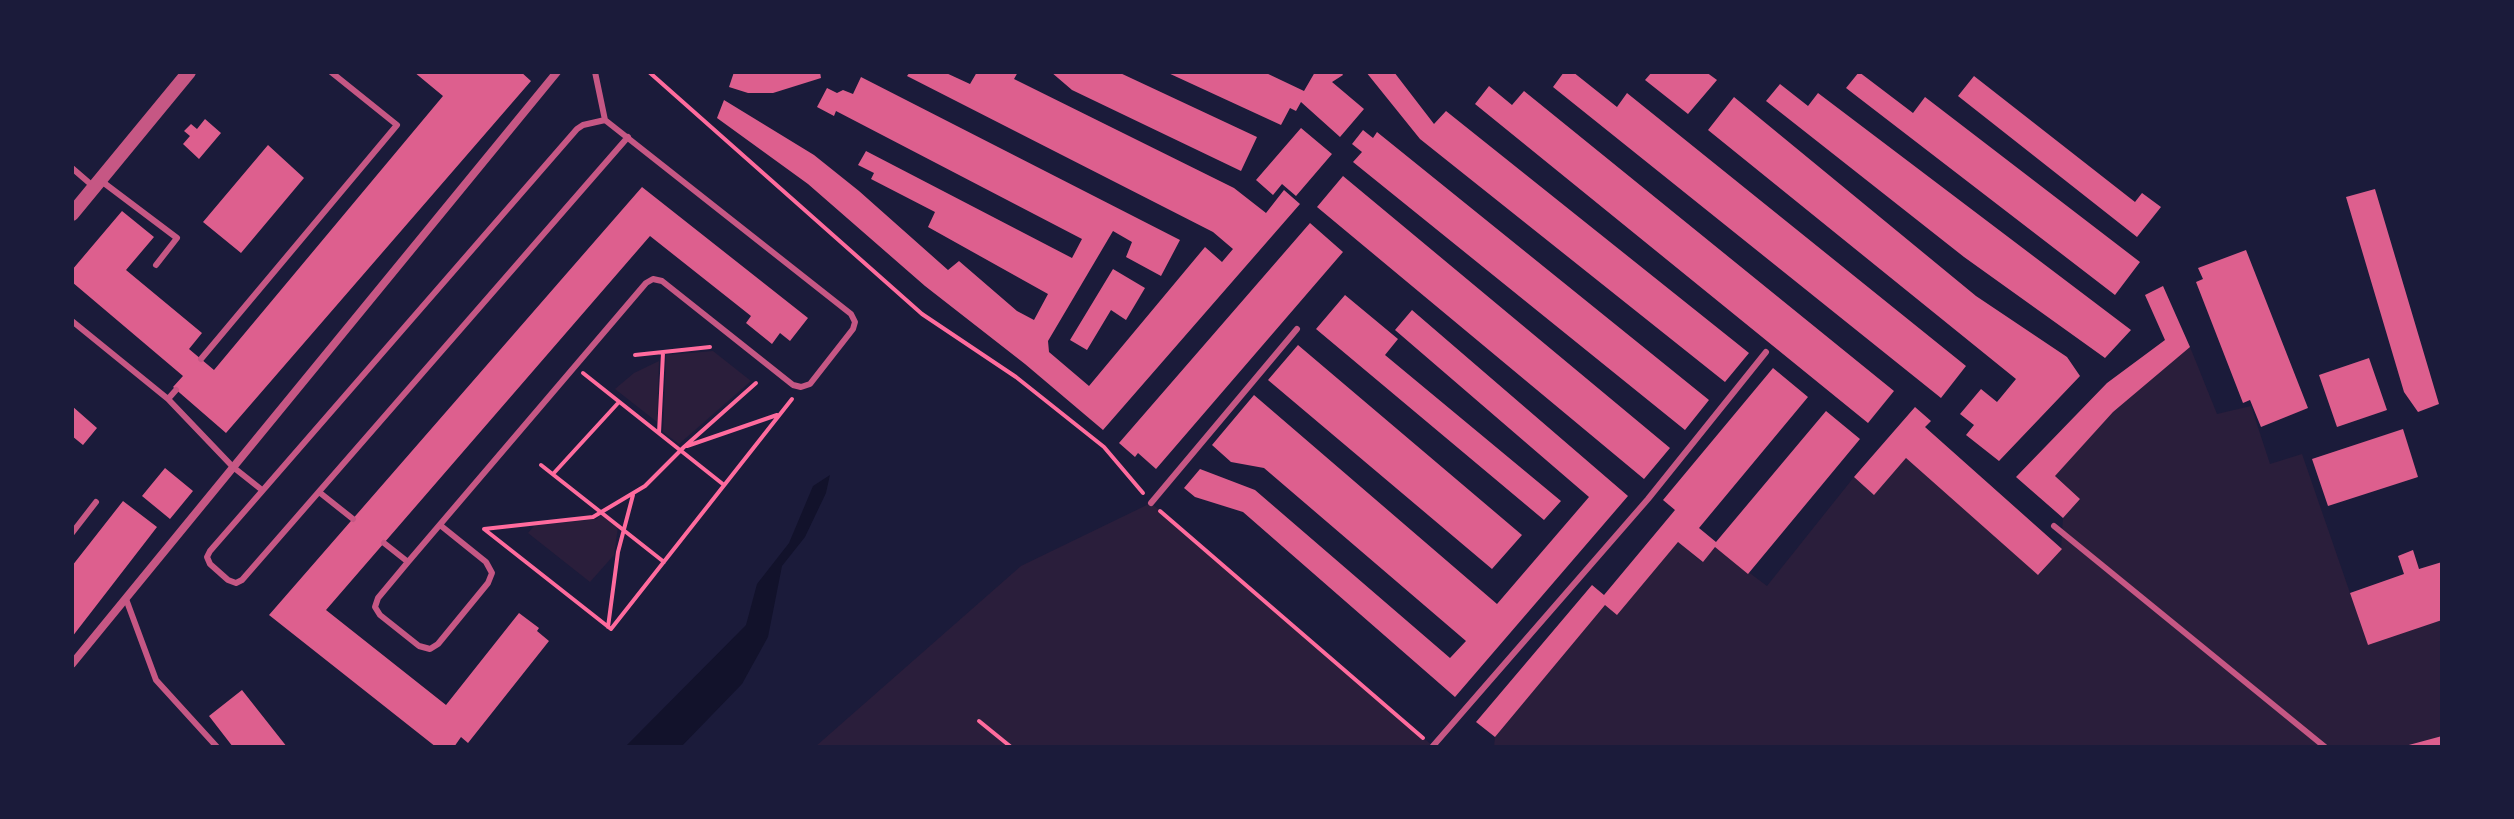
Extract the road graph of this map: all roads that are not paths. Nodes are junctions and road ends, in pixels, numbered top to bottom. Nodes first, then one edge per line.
1 (189, 72) edge
2 (331, 72) edge
3 (557, 72) edge
4 (595, 72) edge
5 (605, 120) junction
6 (628, 137) junction
7 (72, 168) edge
8 (97, 184) junction
9 (72, 214) edge
10 (156, 265) dead end
11 (72, 321) edge
12 (1297, 329) dead end
13 (1766, 352) dead end
14 (201, 359) dead end
15 (176, 390) dead end
16 (168, 399) junction
17 (233, 467) junction
18 (262, 490) junction
19 (319, 492) junction
20 (96, 502) dead end
21 (1151, 503) road end
22 (353, 519) dead end
23 (440, 525) junction
24 (2054, 526) dead end
25 (72, 533) edge
26 (384, 543) dead end
27 (408, 562) junction
28 (126, 599) junction
29 (72, 664) edge
30 (1433, 746) edge
31 (217, 747) edge
32 (2325, 747) edge

1 - 8 street
2 - 14 lane
3 - 17 street
4 - 5 lane
5 - 6 lane
5 - 18 lane
6 - 19 lane
6 - 23 lane
7 - 8 lane
8 - 9 street
8 - 10 lane
11 - 16 lane
12 - 21 lane
13 - 30 lane
15 - 16 lane
16 - 17 lane
17 - 18 lane
17 - 28 street
18 - 19 lane
19 - 22 lane
20 - 25 lane
23 - 27 lane
23 - 27 lane
24 - 32 lane
26 - 27 lane
28 - 29 street
28 - 31 lane

